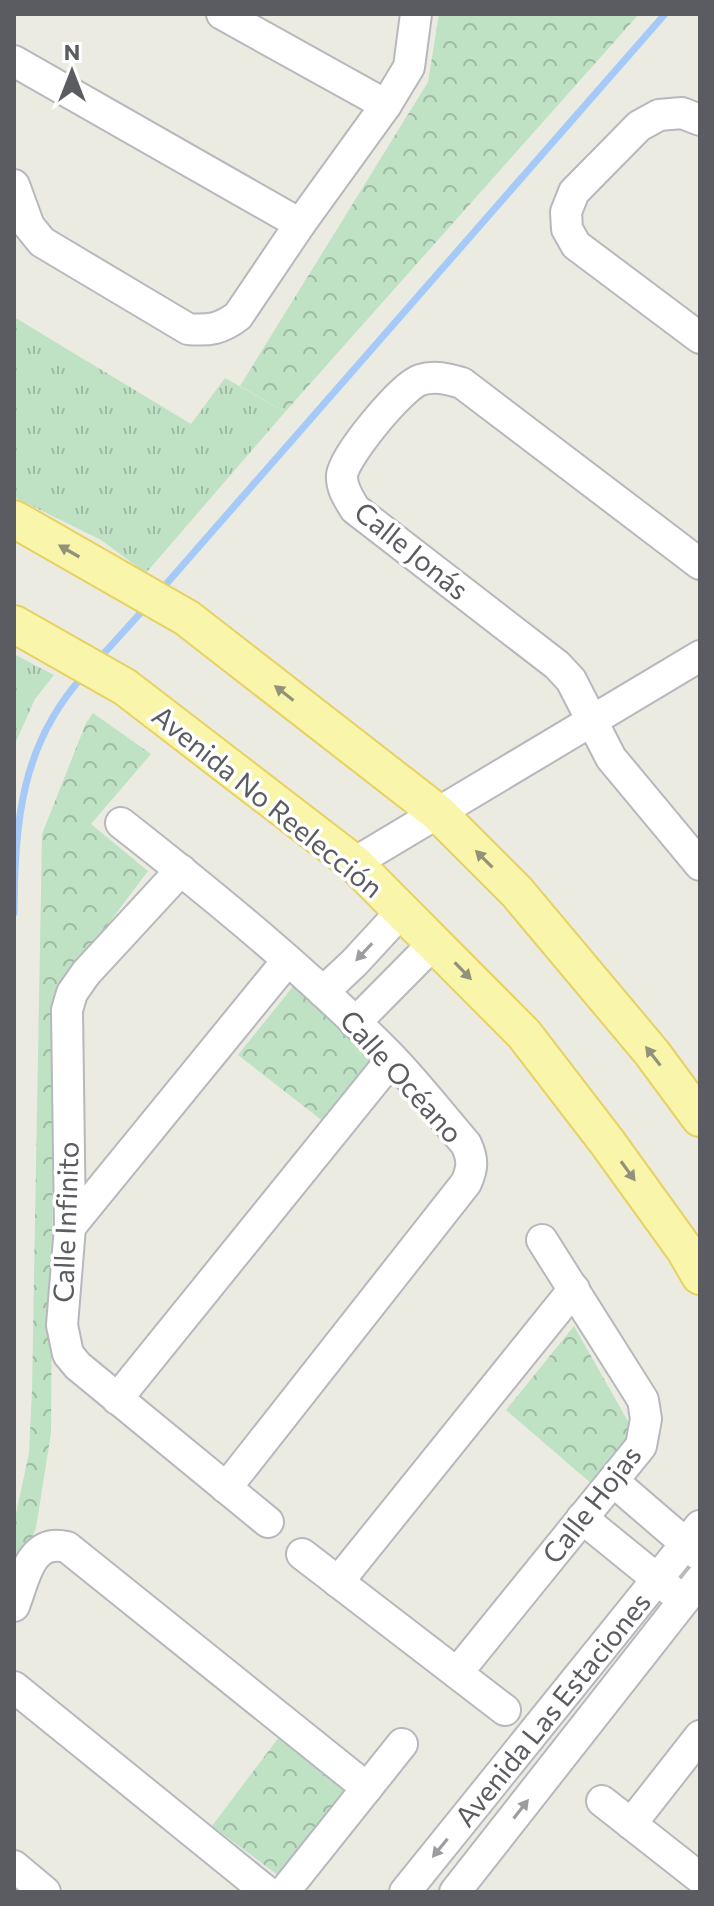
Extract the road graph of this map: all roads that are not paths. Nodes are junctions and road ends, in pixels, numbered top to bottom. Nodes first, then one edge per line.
1 (222, 14) edge
2 (416, 14) edge
3 (14, 61) edge
4 (386, 105) junction
5 (700, 120) edge
6 (14, 185) edge
7 (300, 224) junction
8 (700, 338) edge
9 (14, 519) edge
10 (700, 564) edge
11 (14, 624) edge
12 (700, 656) edge
13 (591, 720) junction
14 (438, 813) junction
15 (121, 823) dead end
16 (354, 863) junction
17 (700, 865) edge
18 (181, 870) junction
19 (402, 911) junction
20 (435, 942) junction
21 (287, 961) junction
22 (323, 992) junction
23 (355, 1023) junction
24 (392, 1059) junction
25 (700, 1118) edge
26 (70, 1227) junction
27 (542, 1240) dead end
28 (695, 1255) edge
29 (574, 1289) junction
30 (117, 1399) junction
31 (613, 1481) junction
32 (226, 1488) junction
33 (582, 1518) junction
34 (268, 1522) dead end
35 (695, 1542) edge
36 (302, 1554) dead end
37 (657, 1579) junction
38 (338, 1582) junction
39 (692, 1590) edge
40 (14, 1606) edge
41 (457, 1673) junction
42 (14, 1687) edge
43 (505, 1710) dead end
44 (700, 1736) edge
45 (402, 1744) dead end
46 (367, 1788) junction
47 (602, 1801) dead end
48 (631, 1824) junction
49 (14, 1866) edge
50 (700, 1878) edge
51 (45, 1892) edge
52 (267, 1892) edge
53 (284, 1892) edge
54 (405, 1892) edge
55 (455, 1892) edge

1 - 4 street
2 - 4 street
3 - 7 street
4 - 7 street
5 - 8 street
6 - 7 street
14 -> 9 main road
10 - 13 street, Calle Jonás
11 - 16 main road, Avenida No Reelección
12 - 13 street
13 - 14 street
13 - 17 street
14 - 16 street
25 -> 14 main road
15 - 18 street, Calle Océano
16 - 19 main road, Avenida No Reelección
18 - 21 street, Calle Océano
18 - 26 street, Calle Infinito
19 - 20 main road, Avenida No Reelección
19 -> 22 street
20 - 23 street
20 -> 28 main road, Avenida No Reelección
21 - 22 street, Calle Océano
21 - 26 street
22 - 23 street, Calle Océano
23 - 24 street, Calle Océano
24 - 30 street
24 - 32 street, Calle Océano
26 - 30 street, Calle Infinito
27 - 29 street, Calle Hojas
29 - 31 street, Calle Hojas
29 - 38 street
30 - 32 street, Calle Infinito
31 - 33 street, Calle Hojas
31 - 35 street
32 - 34 street, Calle Infinito
33 - 37 street
33 - 41 street, Calle Hojas
35 - 37 street, Avenida Las Estaciones
36 - 38 street
37 - 39 street
37 -> 54 street, Avenida Las Estaciones
38 - 41 street
55 -> 39 street, Avenida Las Estaciones
40 - 46 street
41 - 43 street
42 - 52 street
44 - 48 street
45 - 46 street
46 - 53 street
47 - 48 street
48 - 50 street
49 - 51 street

